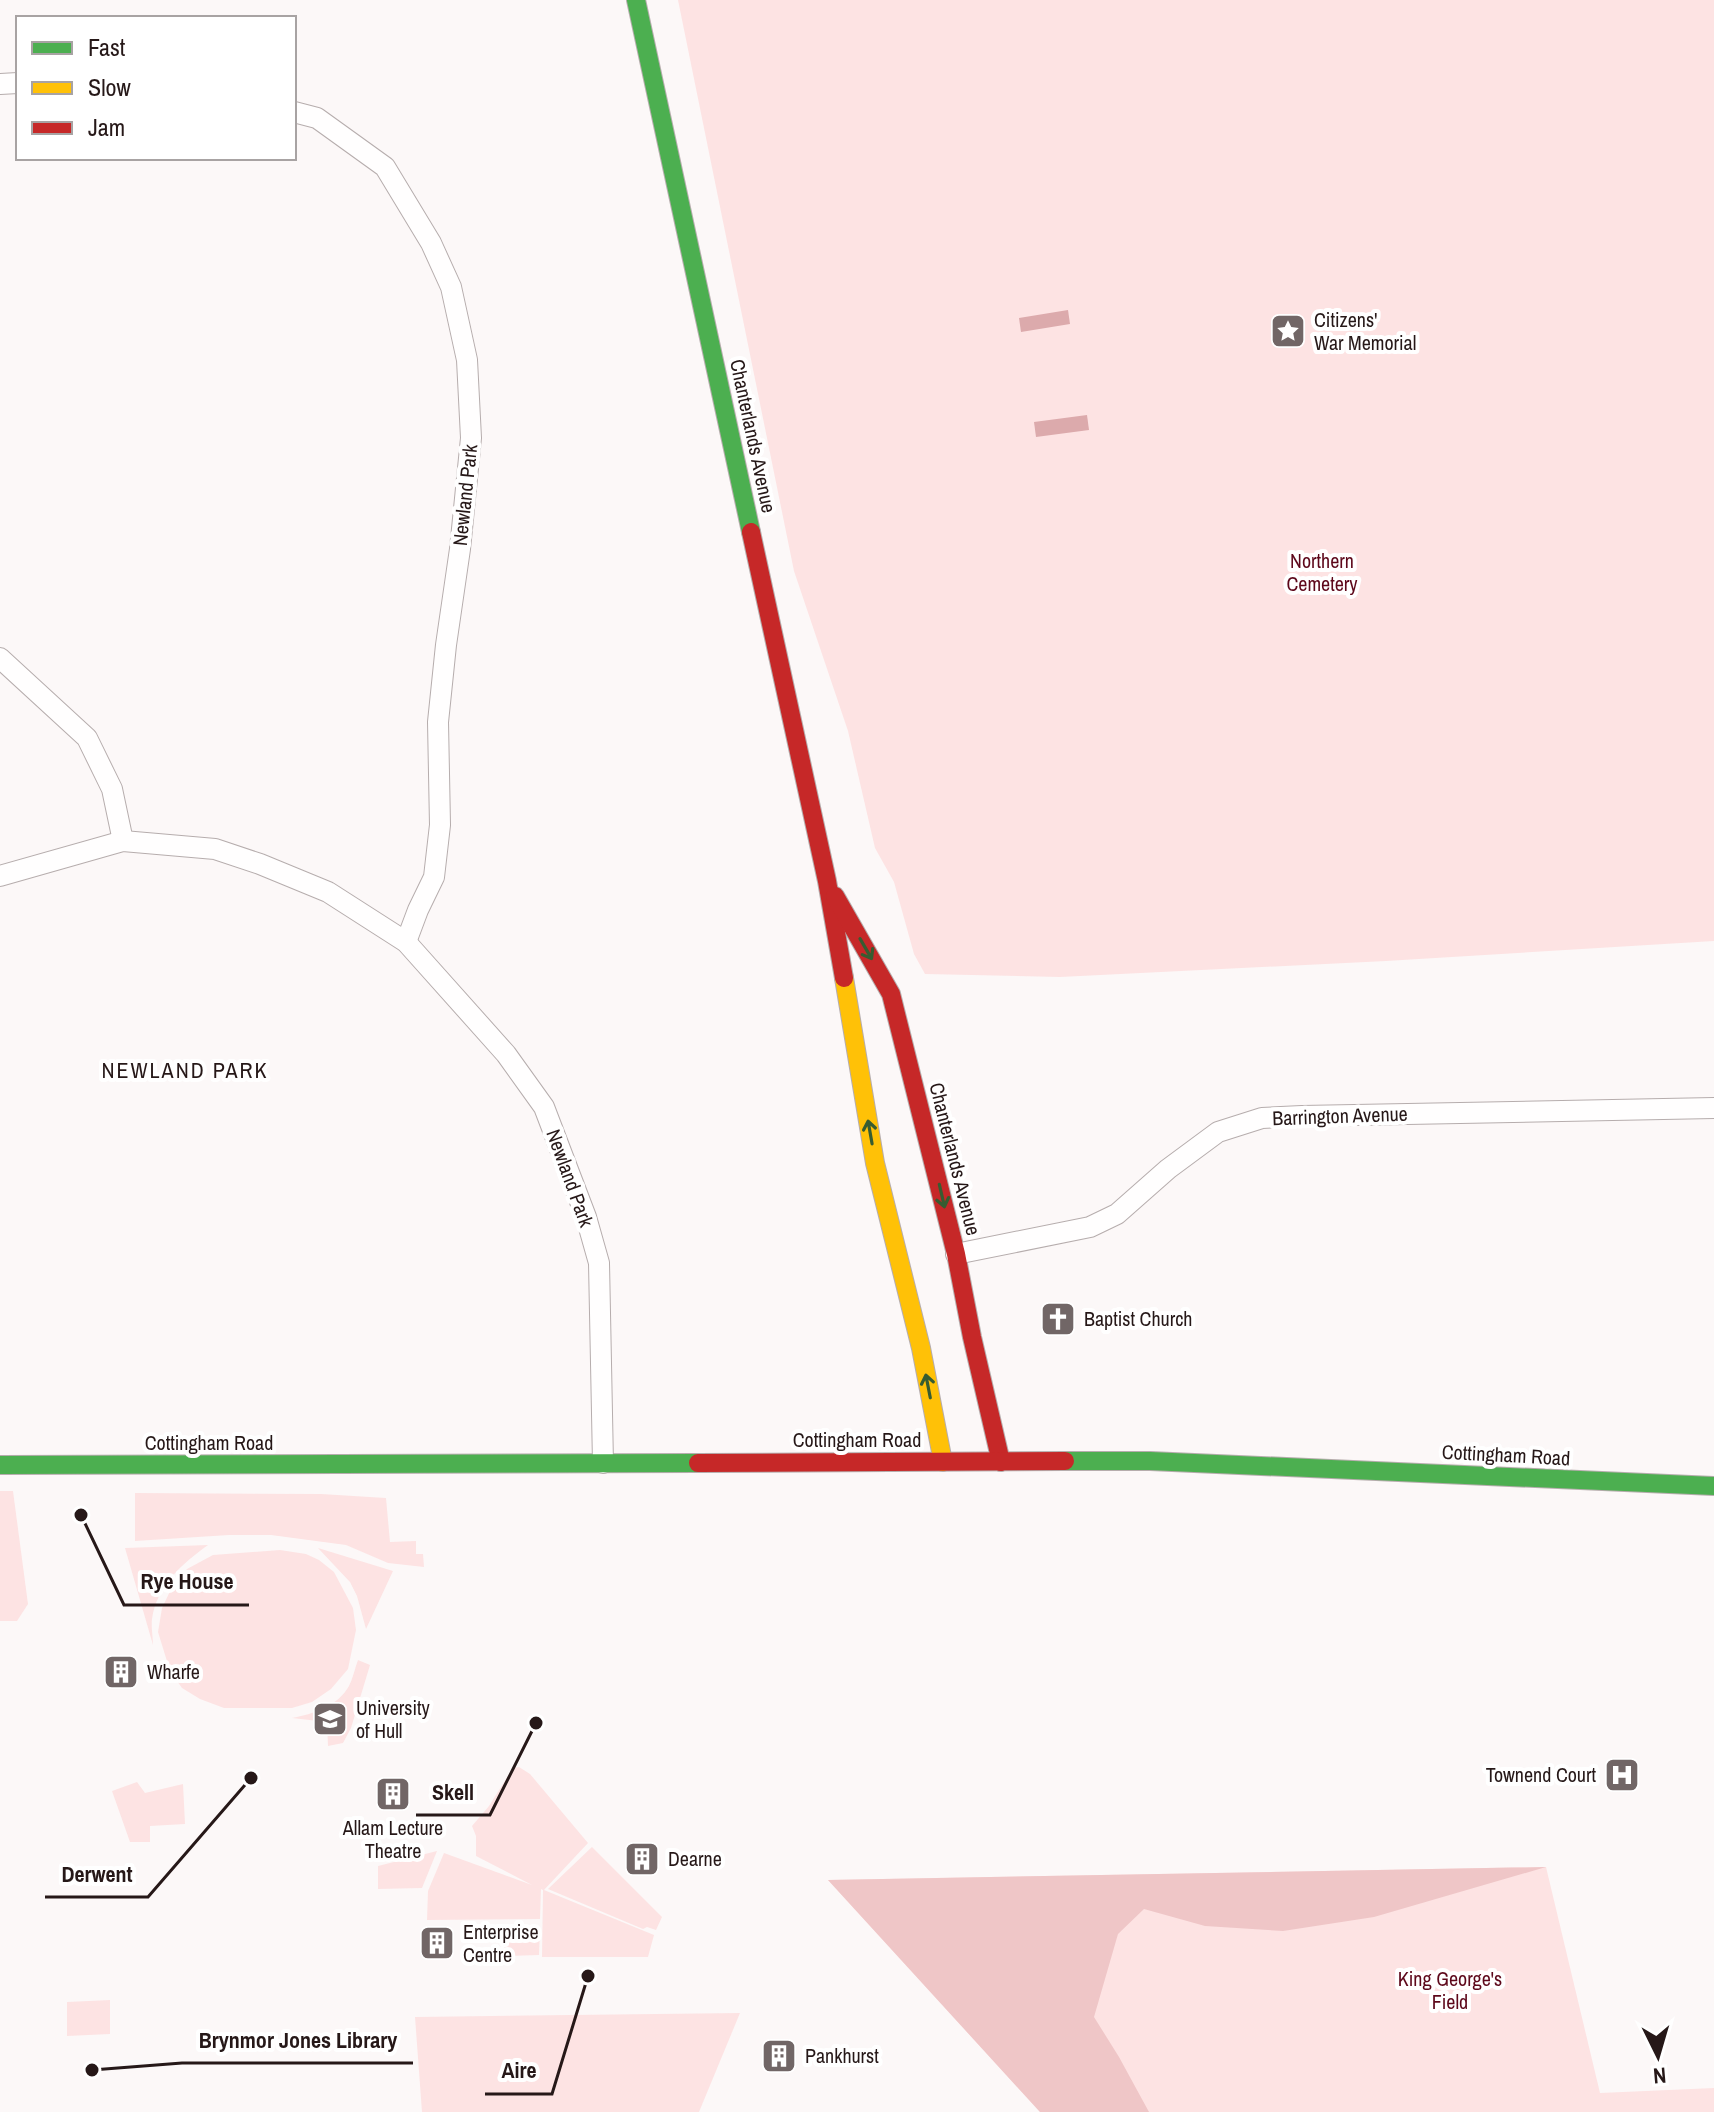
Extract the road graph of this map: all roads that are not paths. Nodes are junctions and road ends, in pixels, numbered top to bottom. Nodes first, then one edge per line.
1 (636, 0) edge
2 (296, 113) edge
3 (0, 658) edge
4 (123, 841) junction
5 (0, 876) edge
6 (827, 881) junction
7 (406, 942) junction
8 (1714, 1108) edge
9 (956, 1254) junction
10 (943, 1462) junction
11 (1001, 1462) junction
12 (603, 1463) junction
13 (0, 1465) edge
14 (1714, 1486) edge

1 - 6 street, Chanterlands Avenue
2 - 7 street, Newland Park
3 - 4 street
4 - 5 street, Newland Park
4 - 7 street, Newland Park
6 -> 9 street, Chanterlands Avenue
10 -> 6 street, Chanterlands Avenue
7 - 12 street, Newland Park
8 - 9 street, Barrington Avenue
9 - 11 street, Chanterlands Avenue
10 - 11 street, Cottingham Road
10 - 12 street, Cottingham Road
11 - 14 street, Cottingham Road
12 - 13 street, Cottingham Road

